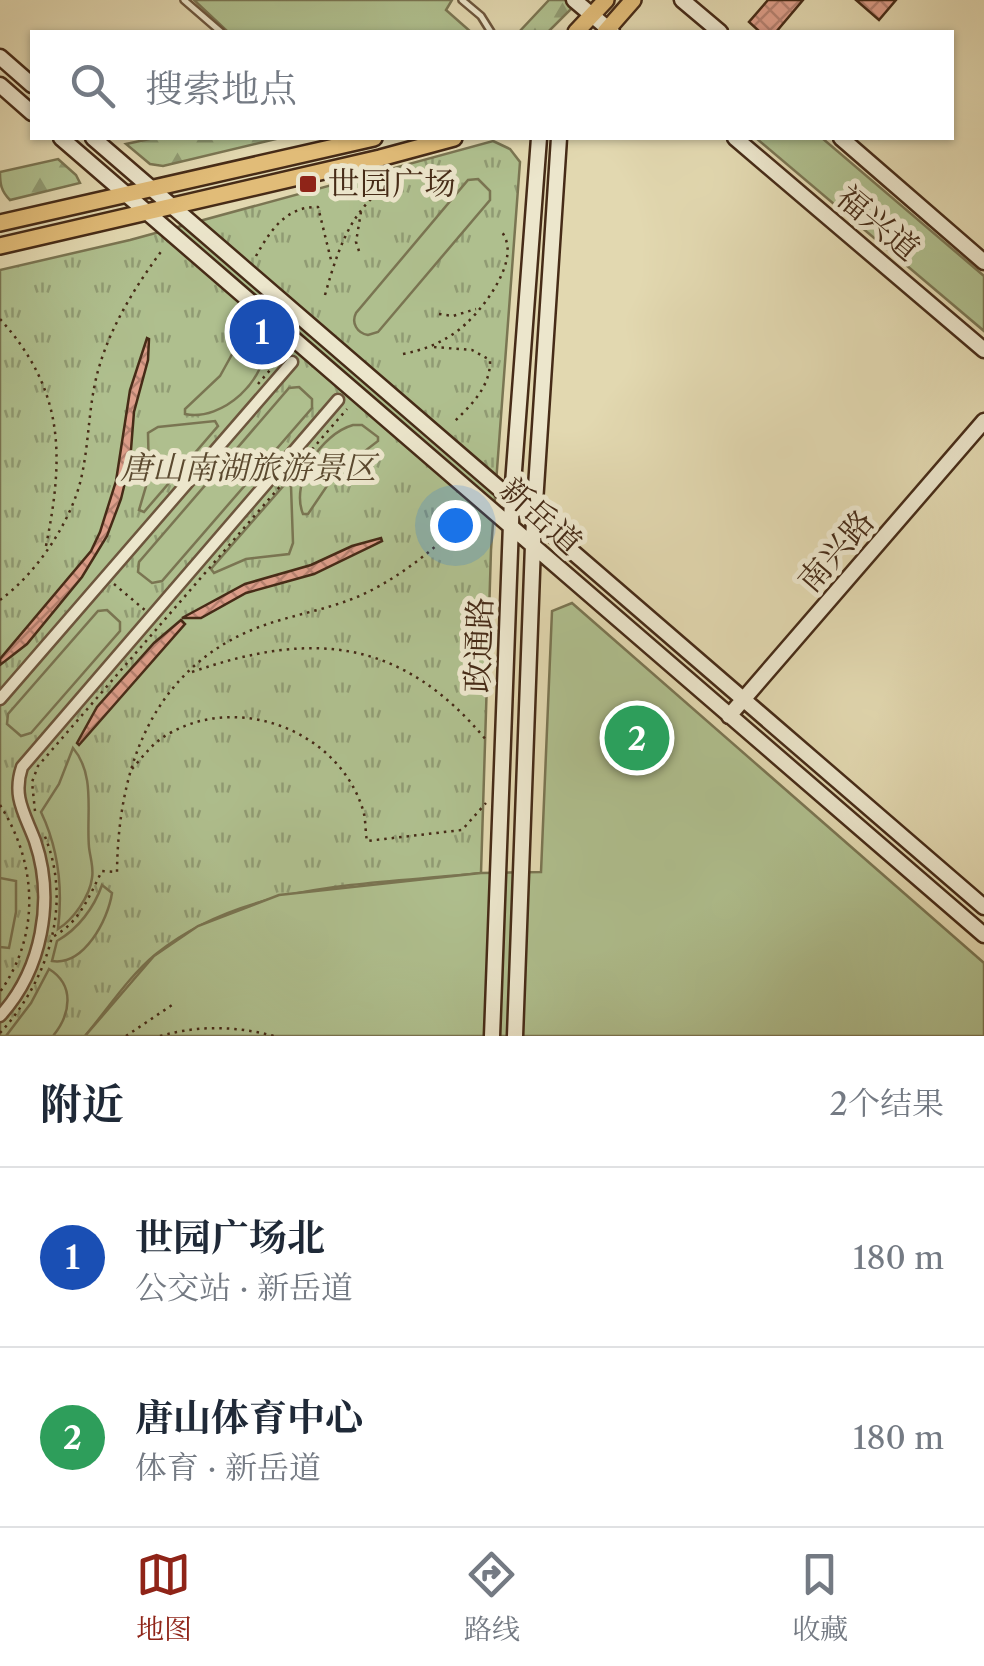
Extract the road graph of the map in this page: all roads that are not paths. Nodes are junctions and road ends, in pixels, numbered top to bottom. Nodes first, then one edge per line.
1 (184, 0) edge
2 (462, 0) edge
3 (574, 0) edge
4 (606, 0) edge
5 (633, 0) edge
6 (682, 0) edge
7 (592, 16) junction
8 (219, 30) edge
9 (490, 30) edge
10 (578, 30) edge
11 (608, 30) edge
12 (610, 30) edge
13 (718, 30) edge
14 (0, 57) edge
15 (30, 83) edge
16 (0, 85) edge
17 (30, 111) edge
18 (63, 140) edge
19 (95, 140) edge
20 (365, 140) edge
21 (446, 140) edge
22 (539, 140) edge
23 (559, 140) edge
24 (737, 140) edge
25 (842, 140) edge
26 (151, 188) junction
27 (126, 194) junction
28 (173, 207) junction
29 (147, 212) junction
30 (0, 223) edge
31 (0, 246) edge
32 (984, 262) edge
33 (984, 350) edge
34 (292, 362) dead end
35 (342, 404) road end
36 (984, 421) edge
37 (512, 496) junction
38 (534, 518) junction
39 (512, 526) junction
40 (535, 549) junction
41 (0, 699) edge
42 (744, 700) junction
43 (729, 716) junction
44 (523, 839) junction
45 (499, 842) junction
46 (984, 907) edge
47 (984, 936) edge
48 (0, 1016) edge
49 (492, 1036) edge
50 (515, 1036) edge

1 - 8 lane
2 - 9 lane
3 - 7 main road
4 - 7 main road
5 - 12 main road
6 - 13 main road
7 - 10 main road
7 - 11 main road
14 - 15 main road
16 - 17 main road
18 - 27 main road, 新岳道
19 - 26 main road, 新岳道
20 - 26 main road
21 - 28 main road
22 - 37 main road, 政通路
23 - 38 main road, 政通路
24 - 33 main road, 福兴道
25 - 32 main road, 福兴道
26 - 27 main road
26 - 28 main road, 新岳道
27 - 29 main road, 新岳道
27 - 30 main road
28 - 29 main road
28 - 37 main road, 新岳道
29 - 31 main road
29 - 39 main road, 新岳道
34 - 41 street
35 - 48 street
36 - 42 main road, 南兴路
37 - 38 main road, 新岳道
37 - 39 main road, 政通路
38 - 40 main road, 政通路
38 - 42 main road, 新岳道
39 - 40 main road, 新岳道
39 - 45 main road, 政通路
40 - 43 main road, 新岳道
40 - 44 main road, 政通路
42 - 43 main road, 南兴路
42 - 46 main road, 新岳道
43 - 47 main road, 新岳道
44 - 45 main road
44 - 50 main road, 政通路
45 - 49 main road, 政通路

